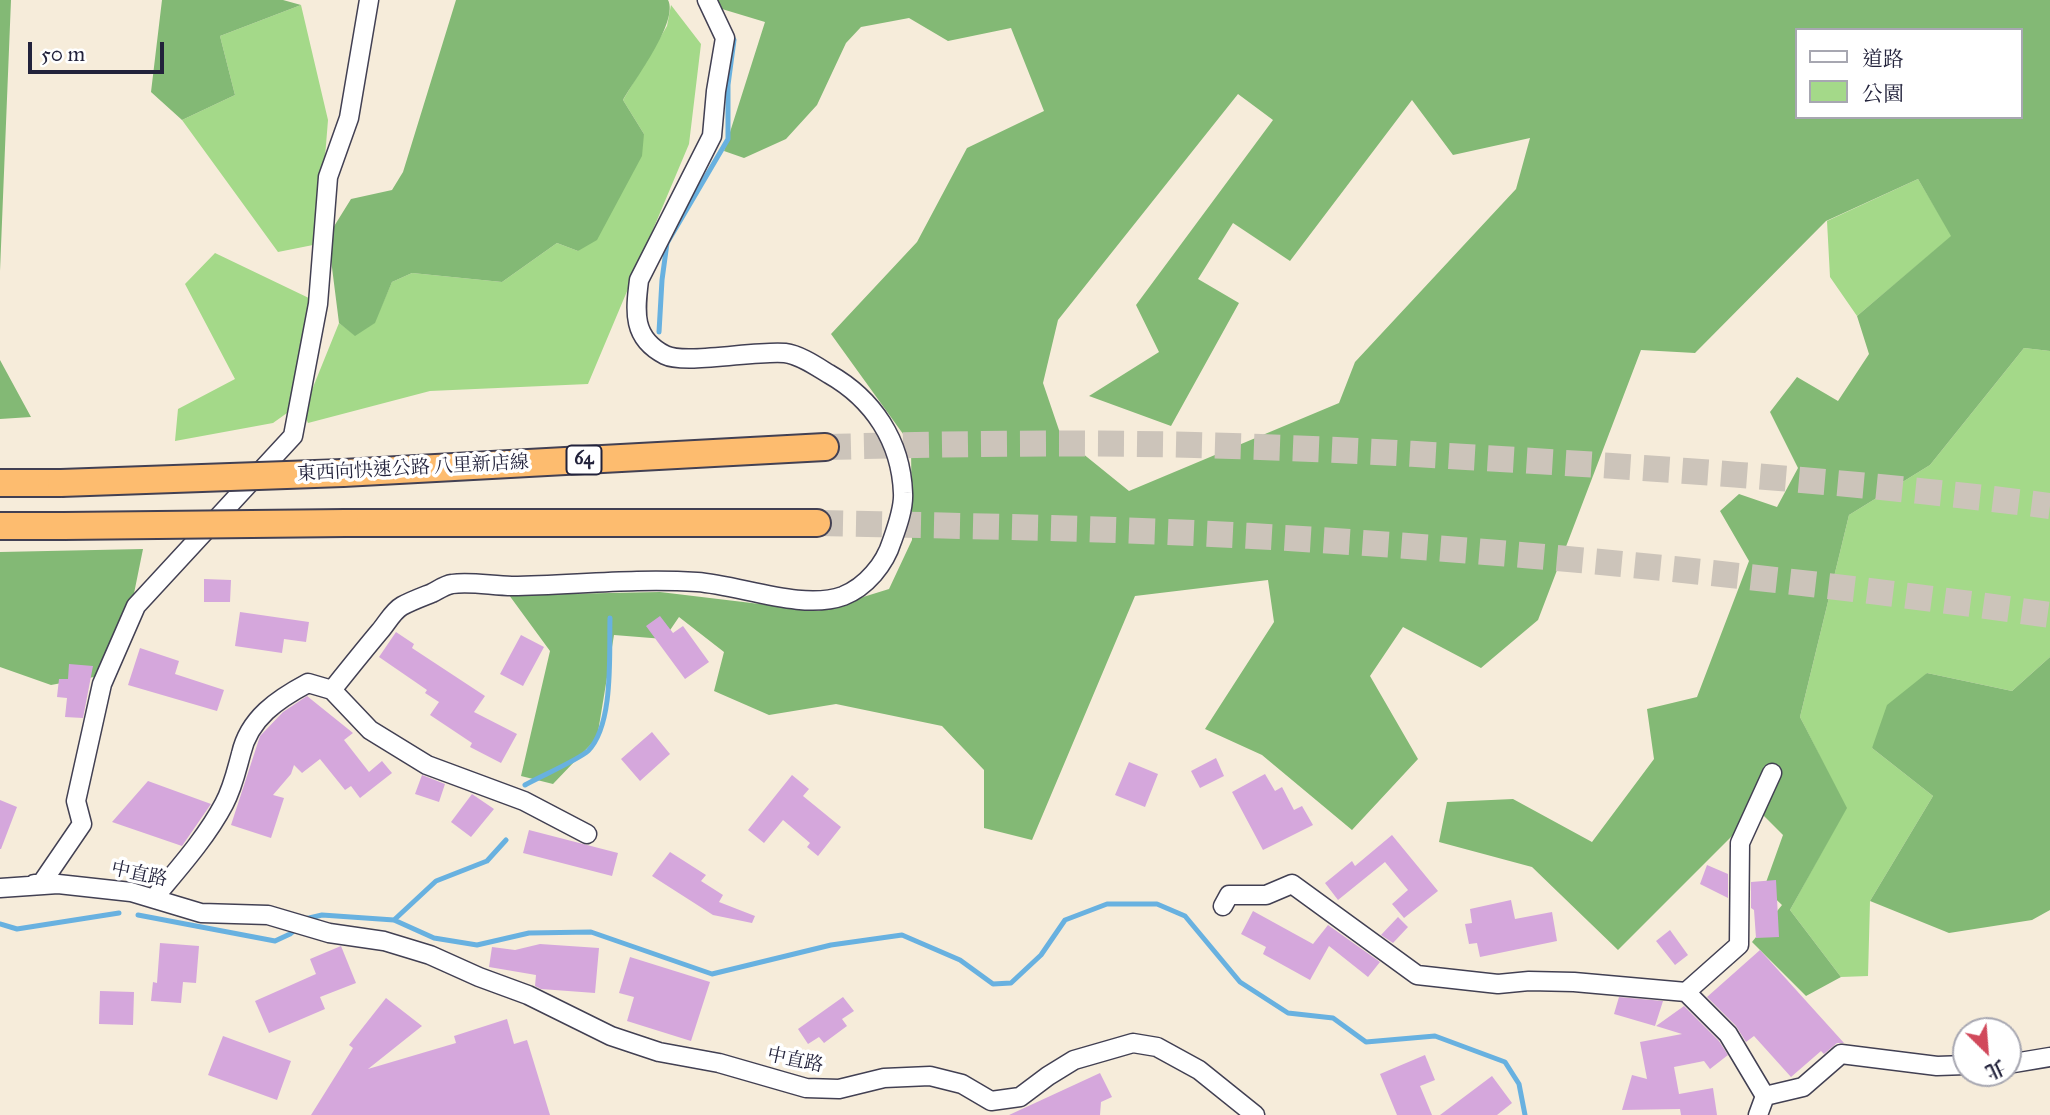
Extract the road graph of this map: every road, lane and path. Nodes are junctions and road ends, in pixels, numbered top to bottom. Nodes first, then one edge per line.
1 (369, 0) edge
2 (707, 0) edge
3 (825, 447) tunnel mouth
4 (0, 483) edge
5 (817, 523) tunnel mouth
6 (0, 526) edge
7 (332, 690) junction
8 (1773, 773) dead end
9 (587, 834) dead end
10 (5, 887) edge
11 (153, 898) junction
12 (1223, 906) dead end
13 (1686, 992) junction
14 (2050, 1057) edge
15 (2022, 1062) edge
16 (1952, 1065) edge
17 (1765, 1096) junction
18 (1255, 1115) edge
19 (1758, 1115) edge

1 - 10 street
2 - 7 street
3 - 4 highway, 東西向快速公路 八里新店線 / 64, bridge
5 - 6 highway, bridge
7 - 9 street
7 - 11 street
8 - 13 street
10 - 11 street, 中直路
11 - 18 street, 中直路
12 - 13 street
13 - 17 street
14 - 15 street
16 - 17 street
17 - 19 street

